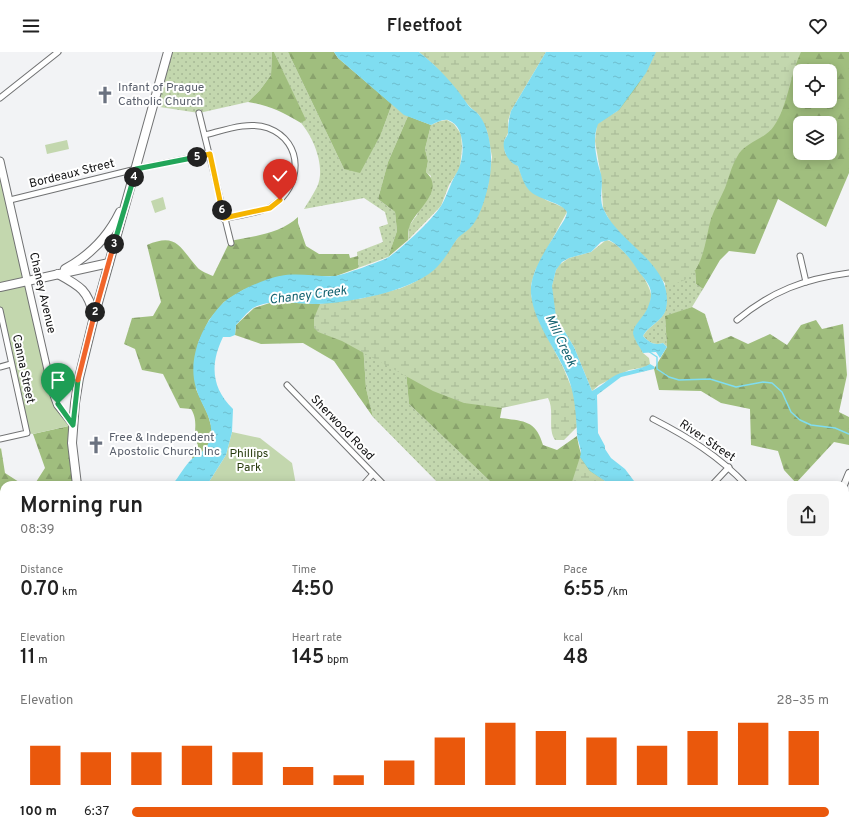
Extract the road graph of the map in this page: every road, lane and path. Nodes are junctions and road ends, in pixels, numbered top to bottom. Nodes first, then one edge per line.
1 (58, 52) edge
2 (168, 52) edge
3 (0, 98) edge
4 (199, 113) dead end
5 (205, 135) junction
6 (210, 154) junction
7 (0, 161) edge
8 (136, 169) junction
9 (128, 198) junction
10 (10, 200) junction
11 (224, 218) junction
12 (231, 243) dead end
13 (800, 256) dead end
14 (109, 263) junction
15 (849, 273) edge
16 (58, 274) junction
17 (27, 280) junction
18 (806, 282) junction
19 (0, 287) edge
20 (0, 310) edge
21 (94, 317) junction
22 (737, 320) dead end
23 (11, 364) junction
24 (0, 367) edge
25 (287, 385) dead end
26 (653, 419) dead end
27 (73, 425) junction
28 (0, 439) edge
29 (729, 466) junction
30 (373, 474) junction
31 (76, 481) edge
32 (367, 481) edge
33 (380, 481) edge
34 (716, 481) edge
35 (742, 481) edge

1 - 3 street
2 - 8 main road
4 - 5 street
5 - 6 street
5 - 11 street
6 - 8 street, Bordeaux Street
6 - 11 street
7 - 10 main road, Chaney Avenue
8 - 9 main road
8 - 10 street, Bordeaux Street
9 - 14 main road
9 - 16 main road
10 - 17 main road, Chaney Avenue
11 - 12 street
13 - 18 street
14 - 16 main road
14 - 21 main road
15 - 18 street
16 - 17 main road
16 - 21 main road
17 - 19 main road
17 - 27 street, Chaney Avenue
18 - 22 street
20 - 23 street, Canna Street
21 - 27 main road
23 - 24 street
23 - 28 street, Canna Street
25 - 30 street, Sherwood Road
26 - 29 street, River Street
27 - 31 main road
29 - 34 street
29 - 35 street, River Street
30 - 32 street
30 - 33 street, Sherwood Road

